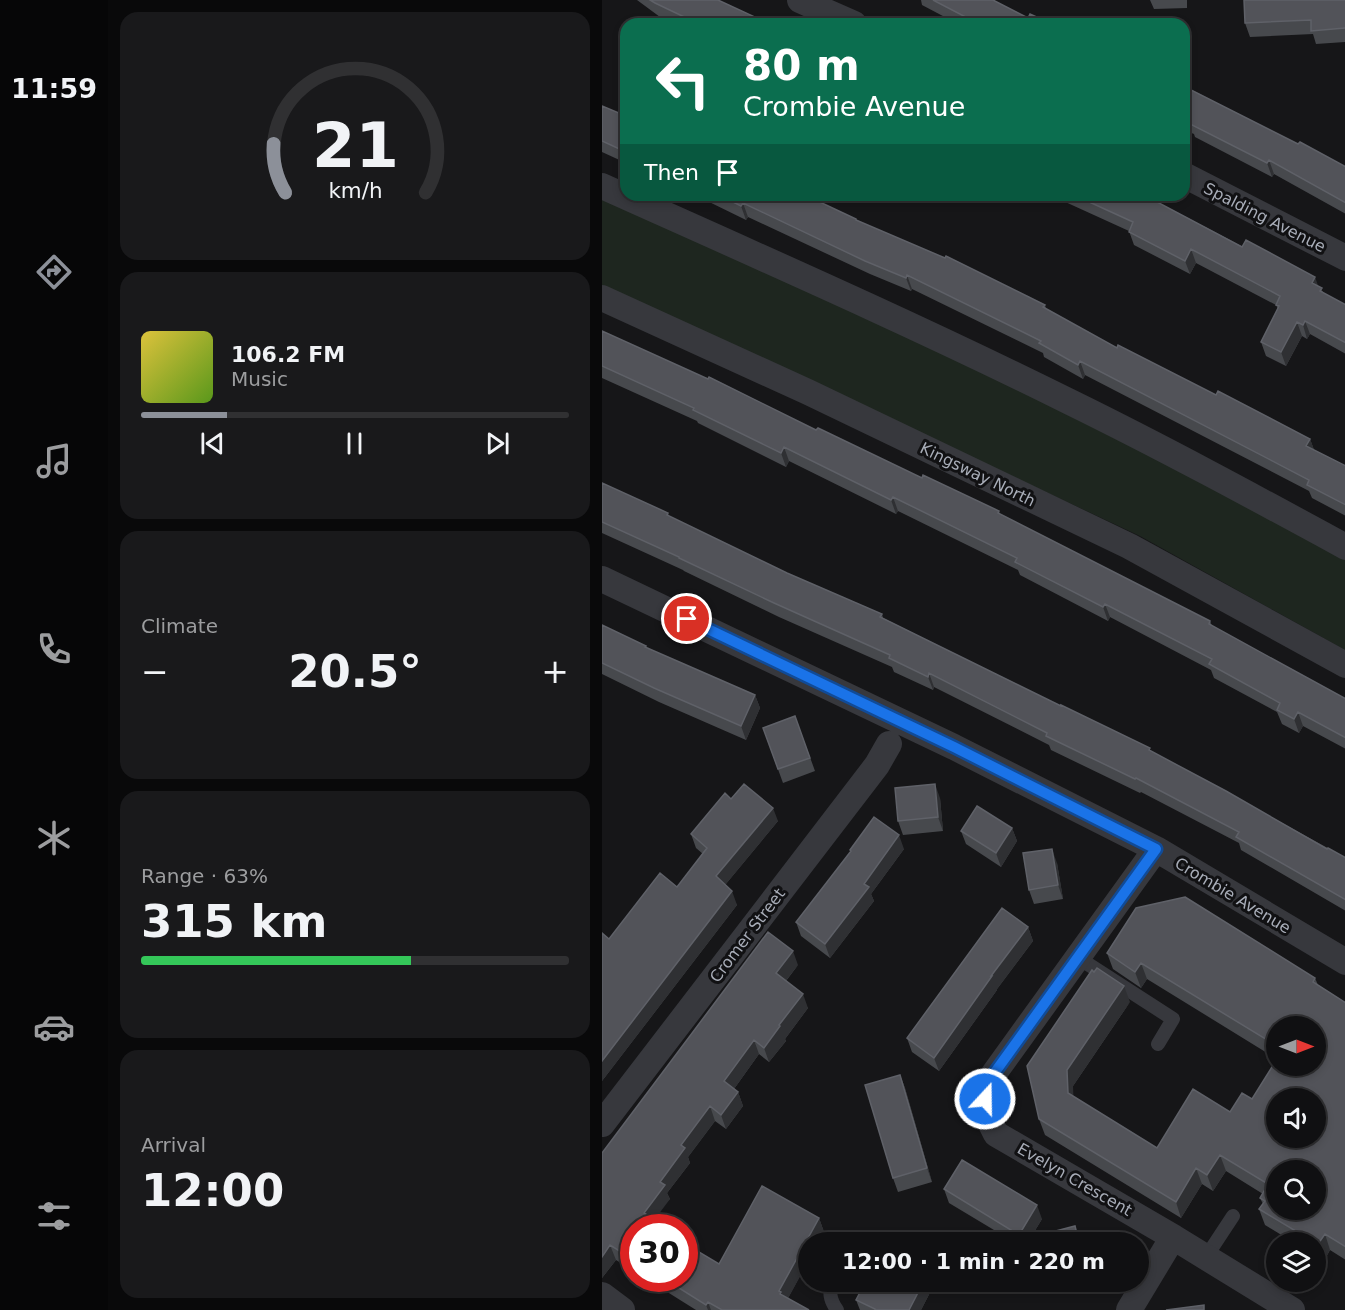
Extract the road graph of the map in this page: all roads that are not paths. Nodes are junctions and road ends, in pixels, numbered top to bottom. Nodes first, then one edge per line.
1 (800, 0) edge
2 (840, 18) edge
3 (1190, 178) edge
4 (602, 186) edge
5 (620, 194) edge
6 (635, 201) edge
7 (1346, 258) edge
8 (602, 298) edge
9 (1346, 547) edge
10 (602, 579) edge
11 (1346, 665) edge
12 (889, 744) dead end
13 (1156, 849) junction
14 (1078, 957) junction
15 (1346, 962) edge
16 (1158, 1044) dead end
17 (602, 1124) edge
18 (1232, 1216) dead end
19 (1173, 1237) junction
20 (1206, 1257) junction
21 (830, 1292) edge
22 (837, 1310) edge
23 (1128, 1310) edge
24 (1292, 1310) edge

1 - 2 street
3 - 7 street, Spalding Avenue
4 - 5 street
6 - 9 street
8 - 11 street, Kingsway North
10 - 13 street, Crombie Avenue
12 - 17 street, Cromer Street
13 - 14 street, Evelyn Crescent
13 - 15 street, Crombie Avenue
14 - 16 lane
14 - 19 street, Evelyn Crescent
18 - 20 lane
19 - 20 street, Evelyn Crescent
19 - 23 street
20 - 24 street, Evelyn Crescent
21 - 22 lane

